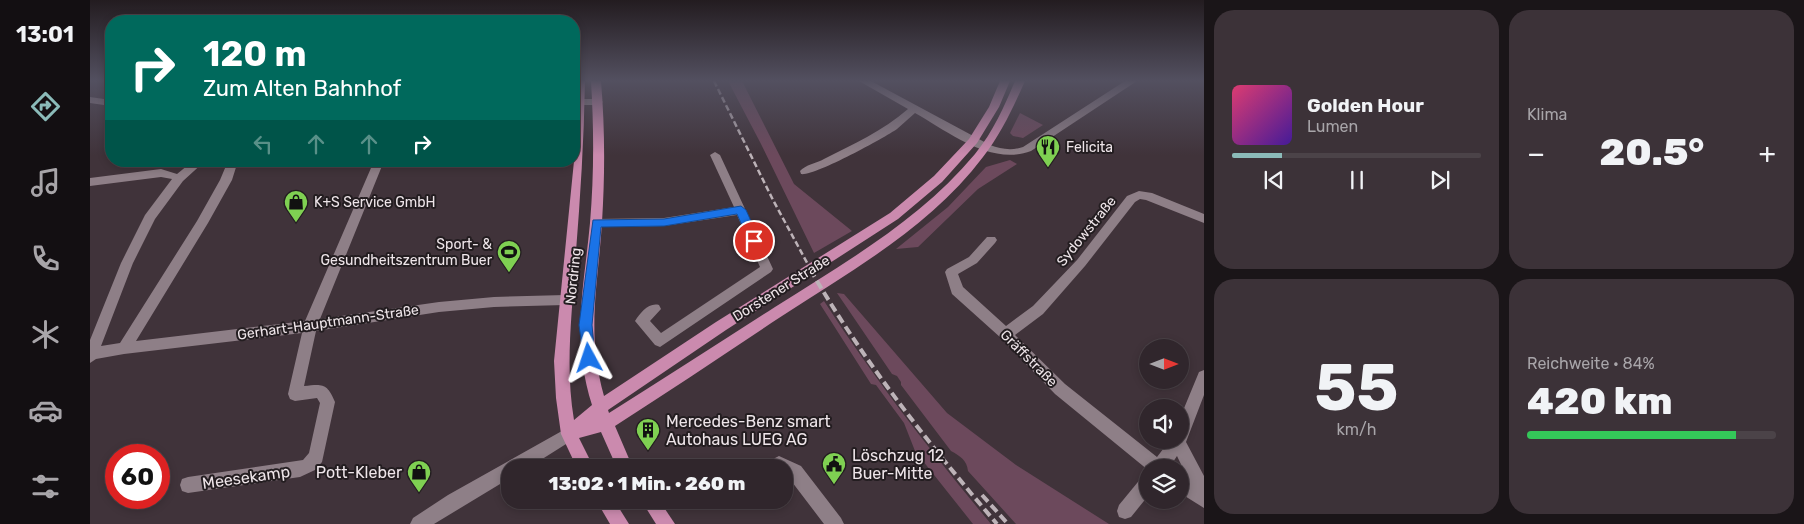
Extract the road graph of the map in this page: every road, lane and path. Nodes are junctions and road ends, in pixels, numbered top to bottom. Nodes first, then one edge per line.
1 (598, 105) edge
2 (908, 105) edge
3 (995, 105) edge
4 (1011, 105) edge
5 (1095, 105) edge
6 (914, 109) junction
7 (973, 141) junction
8 (986, 148) junction
9 (715, 155) dead end
10 (193, 167) edge
11 (231, 167) edge
12 (376, 167) edge
13 (576, 167) edge
14 (806, 171) dead end
15 (180, 178) junction
16 (90, 182) edge
17 (741, 210) junction
18 (1204, 218) edge
19 (596, 223) junction
20 (991, 240) dead end
21 (564, 300) junction
22 (654, 309) dead end
23 (310, 326) junction
24 (1006, 334) junction
25 (124, 348) junction
26 (91, 355) edge
27 (1204, 376) edge
28 (600, 407) junction
29 (1189, 414) edge
30 (605, 424) junction
31 (570, 434) junction
32 (1183, 449) edge
33 (527, 459) edge
34 (582, 459) edge
35 (622, 459) edge
36 (1148, 459) edge
37 (793, 471) edge
38 (501, 474) edge
39 (188, 484) dead end
40 (1189, 489) edge
41 (1204, 493) edge
42 (1139, 494) edge
43 (1204, 500) edge
44 (610, 509) edge
45 (655, 509) edge
46 (1126, 511) dead end
47 (419, 524) edge
48 (620, 524) edge
49 (666, 524) edge
50 (836, 524) edge

1 - 19 main road, Nordring
2 - 6 street
3 - 7 main road, Dorstener Straße
4 - 8 main road, Dorstener Straße
5 - 8 street
6 - 7 street
6 - 14 street
7 - 8 street
7 - 28 main road, Dorstener Straße
8 - 30 main road, Dorstener Straße
9 - 17 street
10 - 15 street
11 - 25 street
12 - 23 street
13 - 21 main road, Nordring
15 - 16 street
15 - 26 street
17 - 19 street
17 - 22 street
18 - 24 street, Sydowstraße
19 - 28 main road, Nordring
20 - 24 street, Gräffstraße
21 - 23 street, Gerhart-Hauptmann-Straße
21 - 31 main road, Nordring
23 - 25 street, Gerhart-Hauptmann-Straße
23 - 39 street, Meesekamp
24 - 36 street, Gräffstraße
25 - 26 street, Gerhart-Hauptmann-Straße
27 - 29 street
28 - 30 main road, Nordring
28 - 31 main road, Dorstener Straße
30 - 31 main road, Dorstener Straße
30 - 35 main road, Nordring
31 - 33 street, Dorstener Straße
31 - 34 main road, Nordring
32 - 41 street
37 - 50 street
38 - 47 street, Dorstener Straße
40 - 43 street
42 - 46 street
44 - 48 main road
45 - 49 main road

